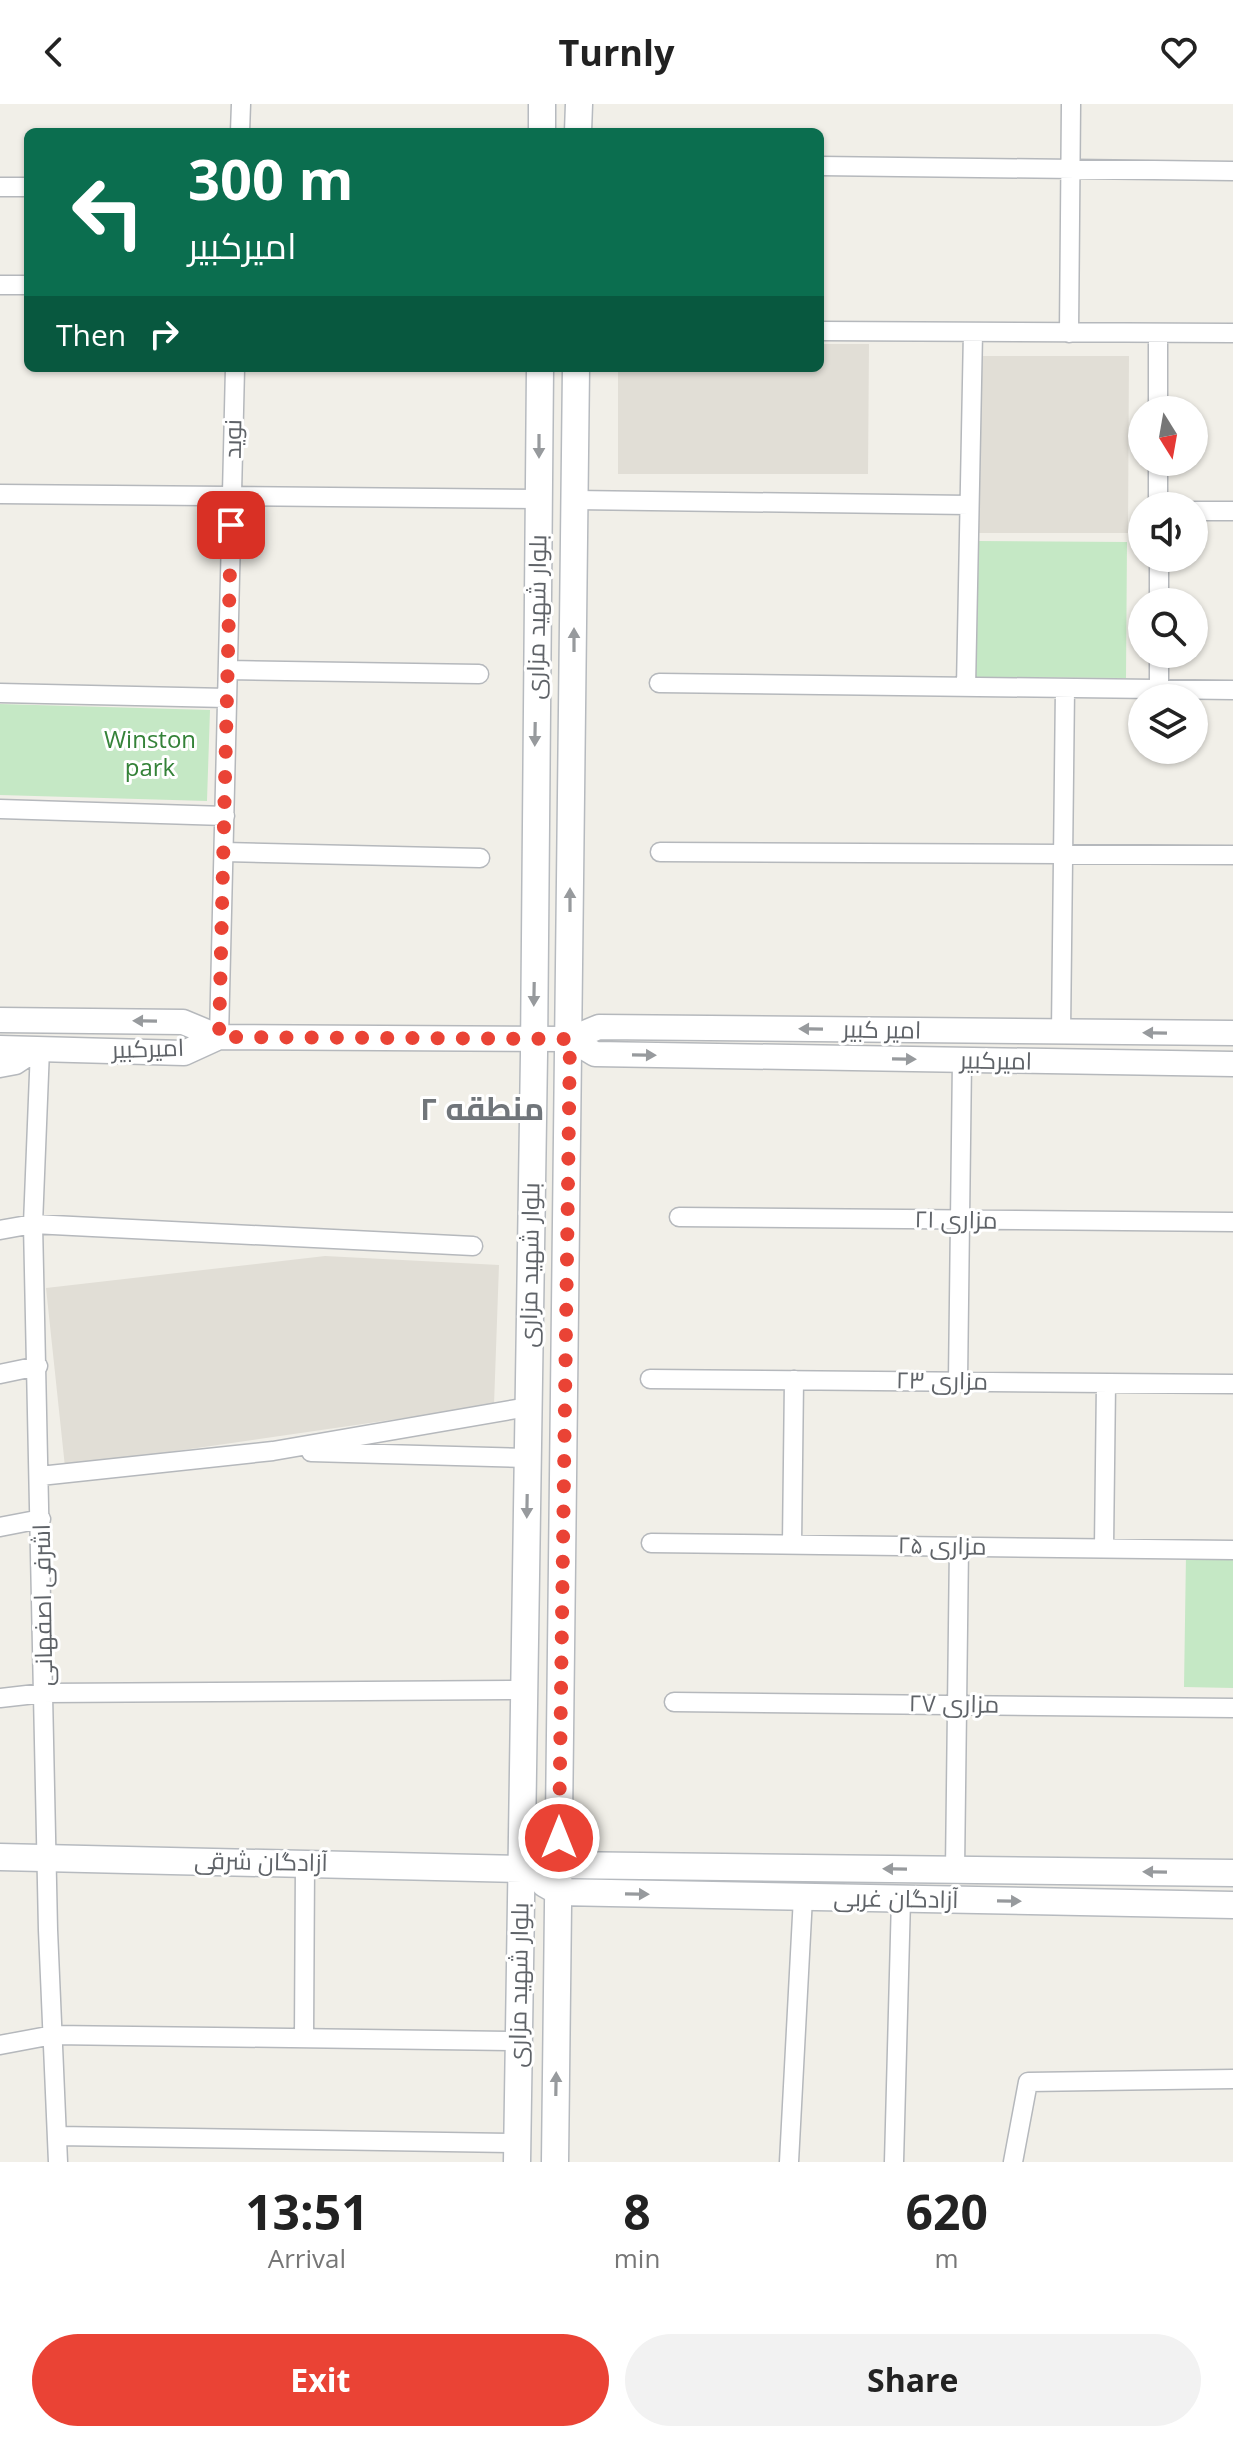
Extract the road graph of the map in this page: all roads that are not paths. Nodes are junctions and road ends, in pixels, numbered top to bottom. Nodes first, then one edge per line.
1 (241, 104) edge
2 (542, 104) edge
3 (579, 104) edge
4 (1071, 104) edge
5 (240, 128) edge
6 (542, 128) edge
7 (578, 128) edge
8 (824, 166) edge
9 (1071, 169) junction
10 (1233, 171) edge
11 (0, 187) edge
12 (24, 187) edge
13 (0, 285) edge
14 (24, 285) edge
15 (824, 331) edge
16 (973, 332) junction
17 (1069, 333) junction
18 (1233, 333) edge
19 (1158, 334) junction
20 (235, 372) edge
21 (540, 372) edge
22 (576, 372) edge
23 (1158, 396) edge
24 (0, 494) edge
25 (232, 496) junction
26 (539, 499) junction
27 (575, 500) junction
28 (969, 505) junction
29 (1208, 511) edge
30 (1233, 511) edge
31 (228, 670) junction
32 (479, 674) dead end
33 (659, 683) dead end
34 (966, 687) junction
35 (1065, 688) junction
36 (1128, 689) edge
37 (1208, 690) edge
38 (1233, 690) edge
39 (0, 693) edge
40 (227, 698) junction
41 (0, 809) edge
42 (225, 816) junction
43 (224, 852) junction
44 (660, 852) dead end
45 (1063, 854) junction
46 (1233, 855) edge
47 (480, 858) dead end
48 (0, 1020) edge
49 (1061, 1032) junction
50 (1191, 1033) junction
51 (1233, 1033) edge
52 (219, 1037) junction
53 (533, 1039) junction
54 (570, 1039) junction
55 (0, 1048) edge
56 (40, 1049) junction
57 (962, 1060) junction
58 (1191, 1064) junction
59 (1233, 1064) edge
60 (0, 1068) edge
61 (679, 1217) dead end
62 (960, 1220) junction
63 (1233, 1222) edge
64 (33, 1224) junction
65 (0, 1230) edge
66 (473, 1246) dead end
67 (38, 1366) junction
68 (0, 1374) edge
69 (650, 1379) dead end
70 (794, 1380) junction
71 (958, 1381) junction
72 (1106, 1383) junction
73 (1233, 1384) edge
74 (528, 1407) junction
75 (273, 1451) junction
76 (527, 1458) junction
77 (40, 1476) junction
78 (41, 1519) junction
79 (0, 1527) edge
80 (651, 1543) dead end
81 (792, 1544) junction
82 (959, 1546) junction
83 (1104, 1547) junction
84 (1233, 1550) edge
85 (524, 1690) junction
86 (44, 1693) junction
87 (0, 1698) edge
88 (674, 1702) dead end
89 (957, 1704) junction
90 (1233, 1708) edge
91 (0, 1857) edge
92 (48, 1857) junction
93 (305, 1863) junction
94 (559, 1865) junction
95 (522, 1869) junction
96 (955, 1870) junction
97 (1067, 1871) junction
98 (1233, 1873) edge
99 (559, 1892) junction
100 (803, 1897) junction
101 (901, 1899) junction
102 (1066, 1902) junction
103 (1233, 1905) edge
104 (53, 2035) junction
105 (304, 2037) junction
106 (517, 2041) junction
107 (0, 2045) edge
108 (1233, 2079) edge
109 (57, 2136) junction
110 (517, 2153) edge
111 (58, 2162) edge
112 (555, 2162) edge
113 (789, 2162) edge
114 (894, 2162) edge
115 (1013, 2162) edge

1 - 5 street
2 - 6 main road
3 - 7 main road
4 - 9 street
8 - 9 street
9 - 10 street
9 - 17 street
11 - 12 street
13 - 14 street
15 - 16 street
16 - 17 street
16 - 28 street
17 - 19 street
18 - 19 street
19 - 23 street
20 - 25 street, نوید
21 -> 26 main road, بلوار شهید مزاری
22 - 27 main road, بلوار شهید مزاری
24 - 25 street
25 - 26 street
25 - 31 street, نوید
26 -> 53 main road, بلوار شهید مزاری
27 - 28 street
54 -> 27 main road, بلوار شهید مزاری
28 - 34 street
29 - 30 street
31 - 32 street
31 - 40 street, نوید
33 - 34 street
34 - 35 street
35 - 36 street
35 - 45 street
37 - 38 street
39 - 40 street
40 - 42 street, نوید
41 - 42 street
42 - 43 street, نوید
43 - 47 street
43 - 52 street, نوید
44 - 45 street
45 - 46 street
45 - 49 street
52 -> 48 street
50 -> 49 street, امیر کبیر
49 -> 54 street, امیر کبیر
50 - 51 street, امیر کبیر
50 - 58 street
52 - 53 street, امیرکبیر
52 - 56 street, امیرکبیر
53 - 54 street, امیر کبیر
53 - 74 main road, بلوار شهید مزاری
54 -> 57 street, امیرکبیر
54 - 94 main road, بلوار شهید مزاری
55 - 56 street, امیرکبیر
56 - 60 street
56 - 64 street, اشرفی اصفهانی
57 - 58 street, امیرکبیر
57 - 62 street
58 - 59 street, امیرکبیر
61 - 62 street, مزاری ۲۱
62 - 63 street, مزاری ۲۱
62 - 71 street
64 - 65 street
64 - 66 street
64 - 67 street, اشرفی اصفهانی
67 - 68 street
67 - 77 street, اشرفی اصفهانی
69 - 70 street, مزاری ۲۳
70 - 71 street, مزاری ۲۳
70 - 81 street
71 - 72 street, مزاری ۲۳
72 - 73 street, مزاری ۲۳
72 - 83 street
74 - 75 street
74 - 76 main road, بلوار شهید مزاری
75 - 76 street
75 - 77 street
76 -> 85 main road, بلوار شهید مزاری
77 - 78 street, اشرفی اصفهانی
78 - 79 street
78 - 86 street, اشرفی اصفهانی
80 - 81 street, مزاری ۲۵
81 - 82 street, مزاری ۲۵
82 - 83 street, مزاری ۲۵
82 - 89 street
83 - 84 street, مزاری ۲۵
85 - 86 street
85 - 95 main road, بلوار شهید مزاری
86 - 87 street
86 - 92 street, اشرفی اصفهانی
88 - 89 street, مزاری ۲۷
89 - 90 street, مزاری ۲۷
89 - 96 street
91 - 92 main road, آزادگان شرقی
92 - 93 main road, آزادگان شرقی
92 - 104 street, اشرفی اصفهانی
93 - 95 main road, آزادگان شرقی
93 - 105 street
94 - 95 main road, آزادگان شرقی
96 -> 94 main road, آزادگان غربی
94 - 99 main road, بلوار شهید مزاری
95 - 99 main road
95 - 106 main road, بلوار شهید مزاری
96 - 97 main road, آزادگان غربی
98 -> 97 main road, آزادگان غربی
97 - 102 main road
99 -> 100 main road, آزادگان غربی
112 -> 99 main road, بلوار شهید مزاری
100 - 101 main road, آزادگان غربی
100 - 113 street
101 -> 102 main road, آزادگان غربی
101 - 114 street
102 - 103 main road, آزادگان غربی
104 - 105 street
104 - 107 street
104 - 109 street, اشرفی اصفهانی
105 - 106 street
106 - 110 main road, بلوار شهید مزاری
108 - 115 street
109 - 110 street
109 - 111 street, اشرفی اصفهانی

